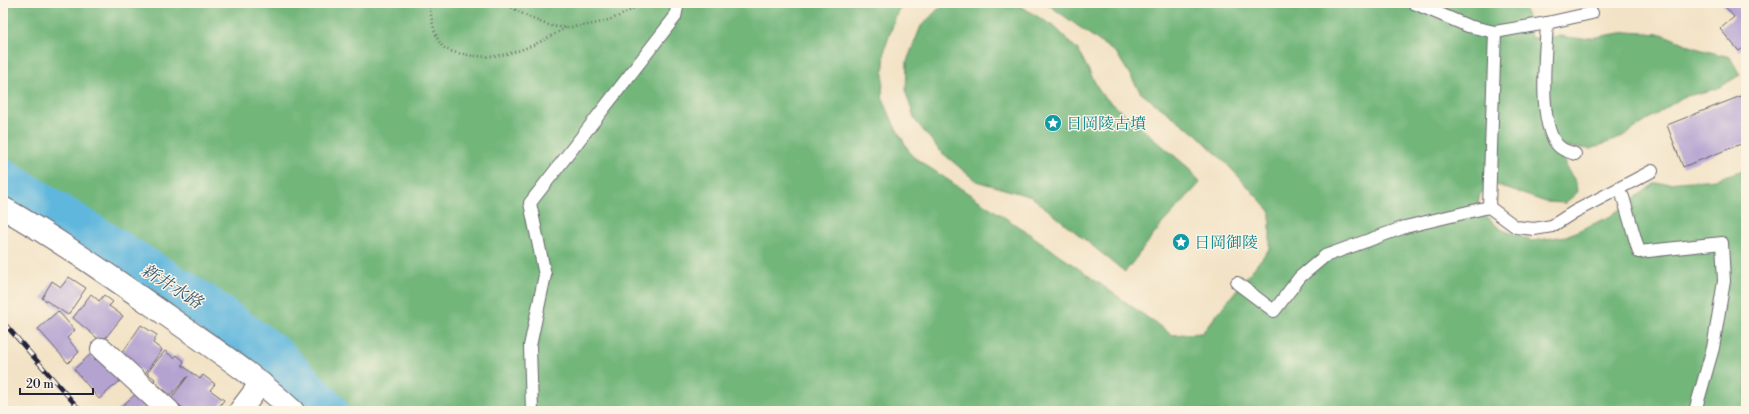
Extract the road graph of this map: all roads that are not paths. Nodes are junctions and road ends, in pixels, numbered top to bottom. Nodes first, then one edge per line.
1 (678, 3) edge
2 (1414, 3) edge
3 (1592, 13) dead end
4 (1547, 23) junction
5 (1495, 32) junction
6 (1575, 154) dead end
7 (1652, 171) dead end
8 (1623, 197) dead end
9 (1489, 207) junction
10 (3, 208) edge
11 (1238, 283) dead end
12 (102, 350) dead end
13 (261, 384) junction
14 (169, 411) edge
15 (240, 411) edge
16 (293, 411) edge
17 (532, 411) edge
18 (1695, 411) edge

1 - 17 lane
2 - 5 lane
3 - 4 lane
4 - 5 lane
4 - 6 lane
5 - 9 lane
7 - 9 lane
8 - 18 lane
9 - 11 lane
10 - 13 street
12 - 14 street
13 - 15 street
13 - 16 street

